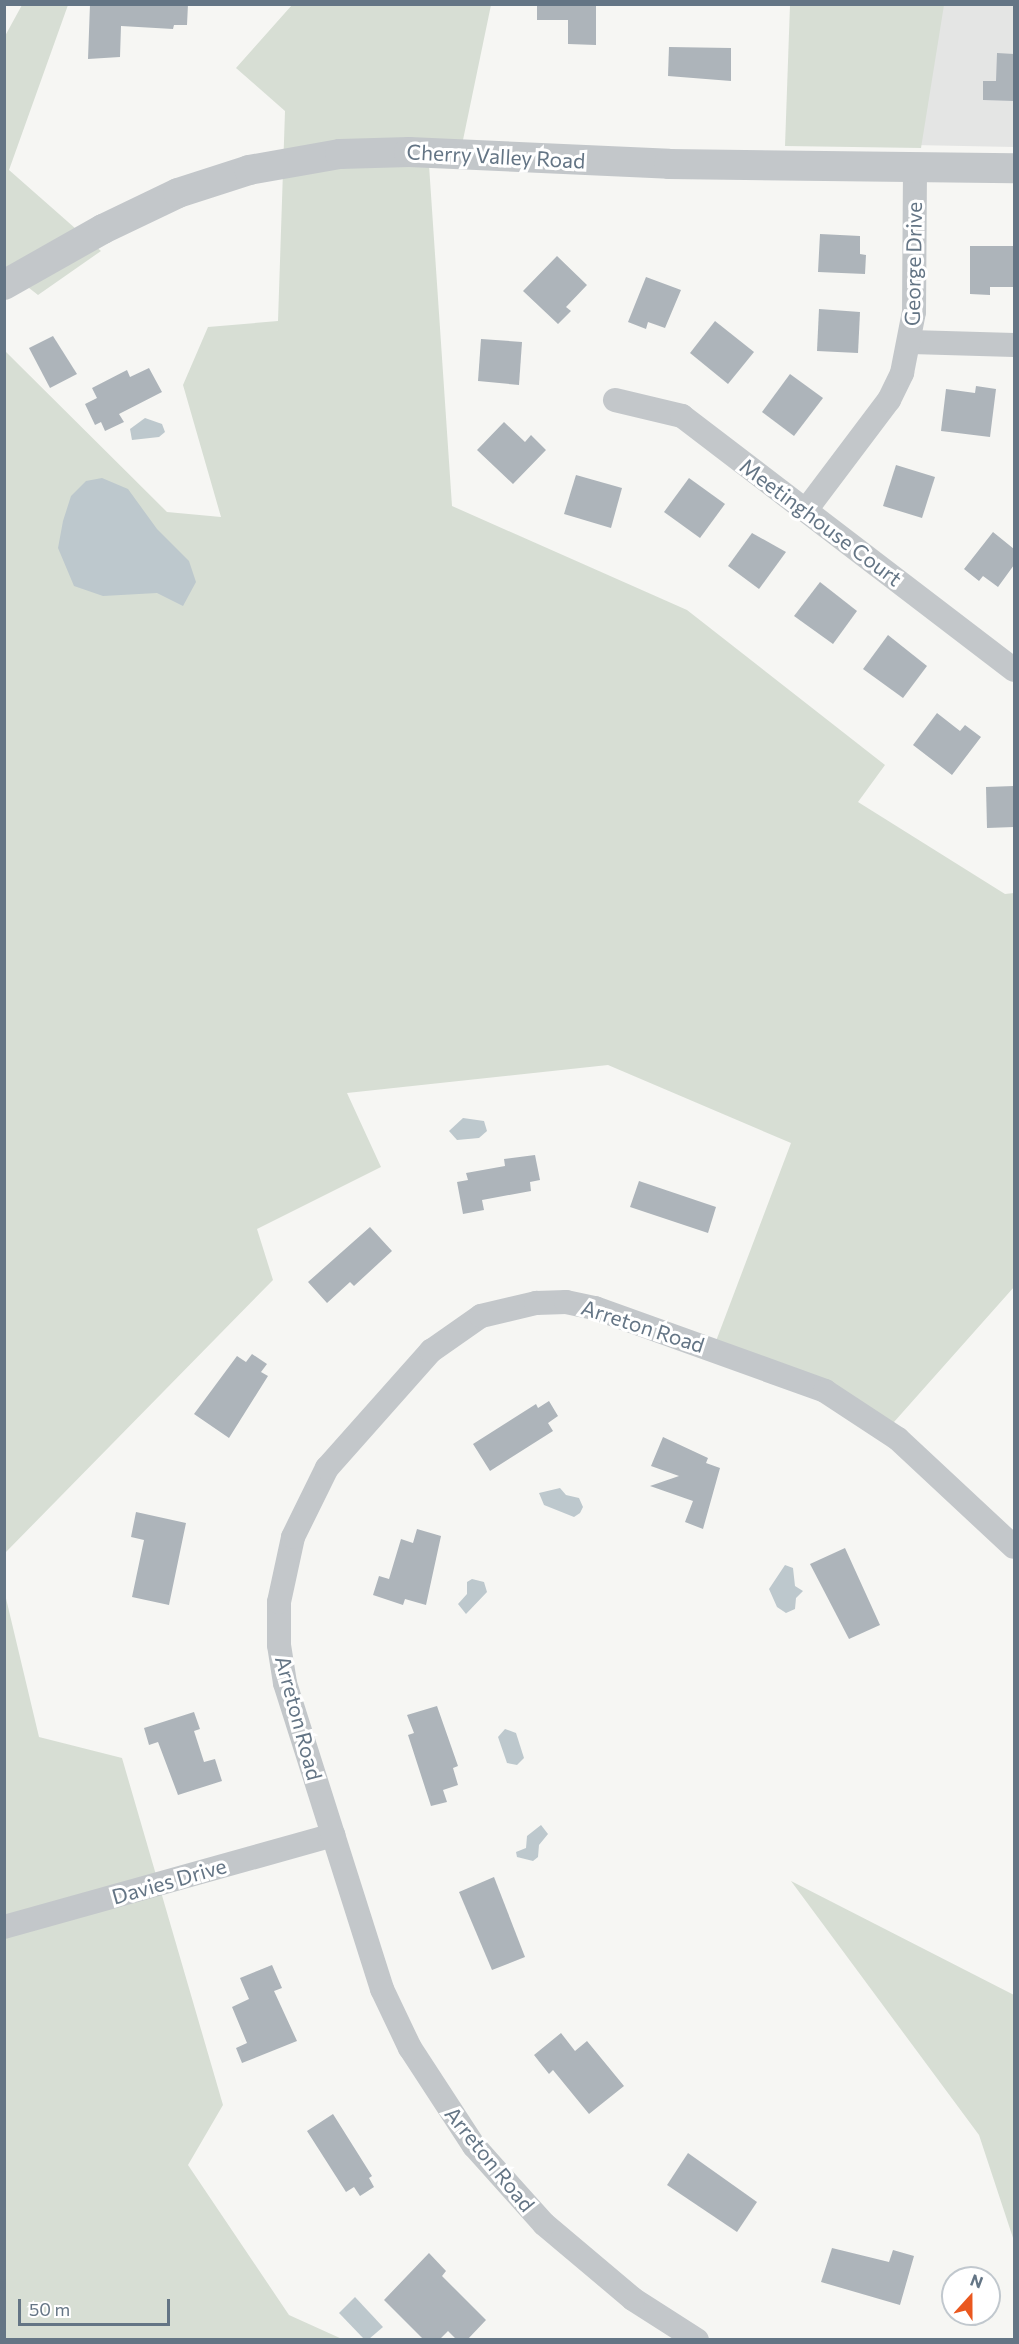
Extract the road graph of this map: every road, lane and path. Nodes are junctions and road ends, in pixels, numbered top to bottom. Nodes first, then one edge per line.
1 (915, 166) junction
2 (1014, 168) edge
3 (4, 285) edge
4 (911, 342) junction
5 (1014, 345) edge
6 (615, 400) dead end
7 (806, 510) junction
8 (1014, 670) edge
9 (1014, 1547) edge
10 (333, 1835) junction
11 (4, 1927) edge
12 (697, 2340) edge

1 - 2 street, Cherry Valley Road
1 - 3 street, Cherry Valley Road
1 - 4 street, George Drive
4 - 5 street
4 - 7 street, George Drive
6 - 7 street, Meetinghouse Court
7 - 8 street, Meetinghouse Court
9 - 10 street, Arreton Road
10 - 11 street, Davies Drive
10 - 12 street, Arreton Road

